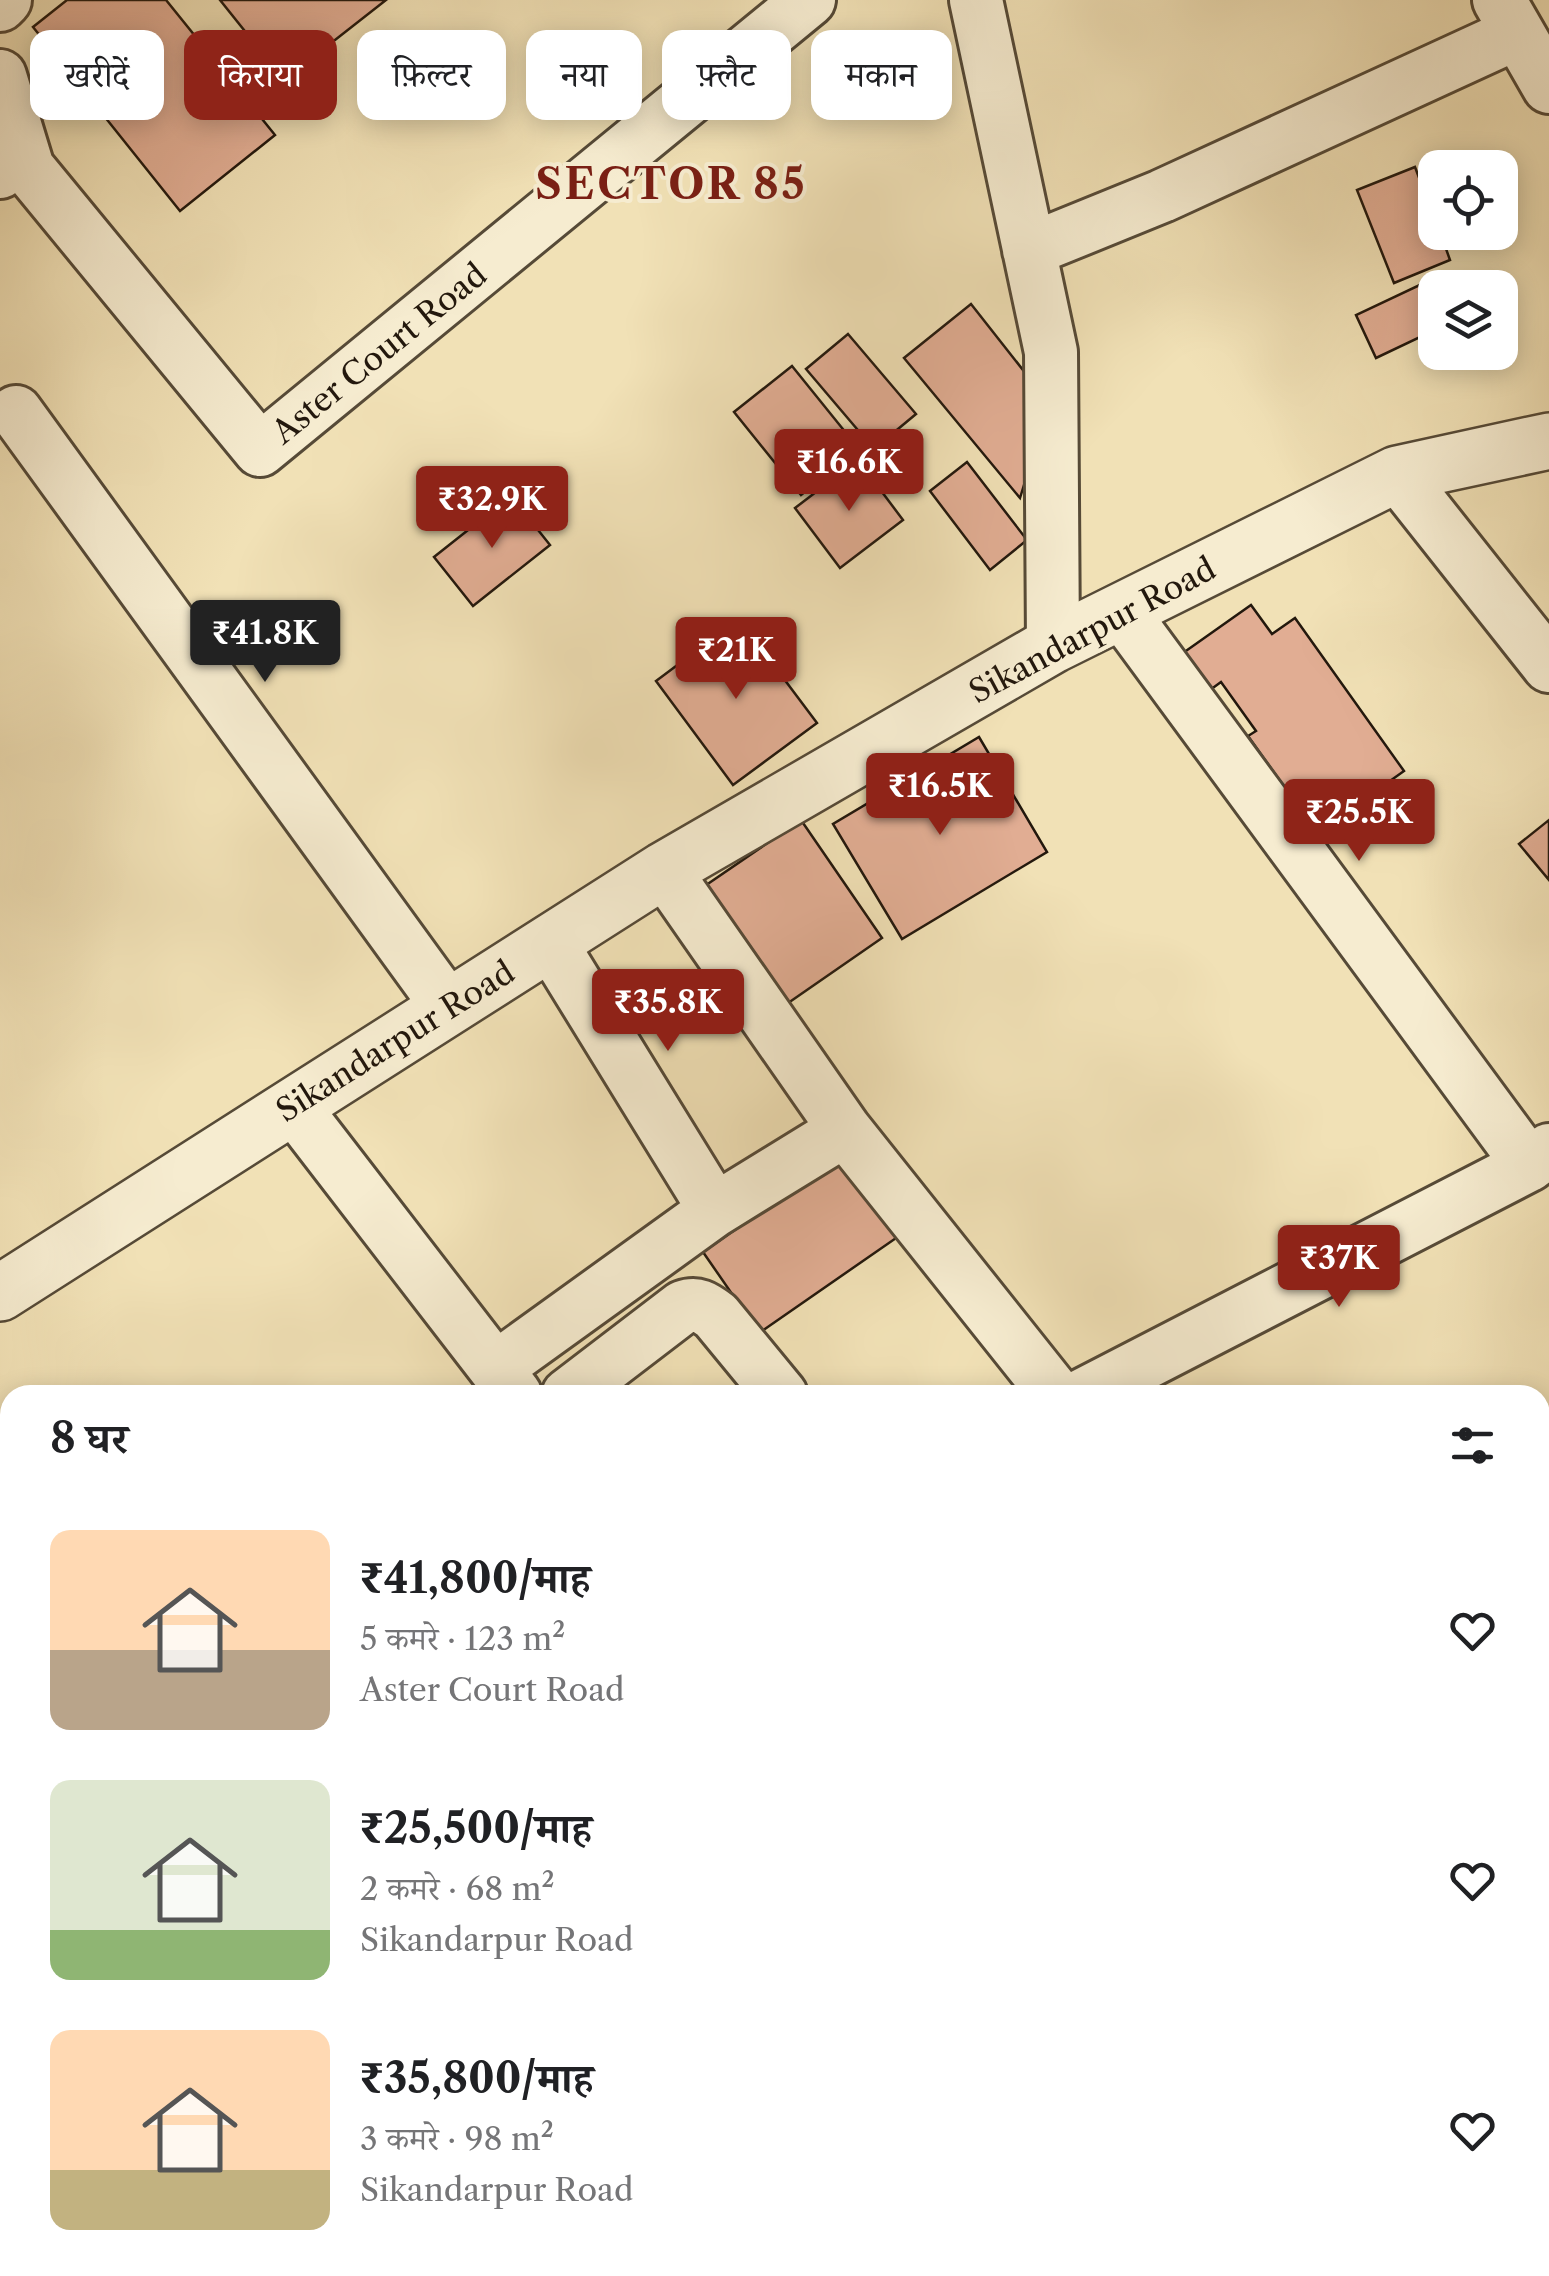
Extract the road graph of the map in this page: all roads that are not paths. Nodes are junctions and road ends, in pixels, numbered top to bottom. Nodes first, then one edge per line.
1 (809, 0) edge
2 (976, 0) edge
3 (1508, 17) edge
4 (0, 76) edge
5 (1549, 87) edge
6 (14, 170) edge
7 (1030, 250) junction
8 (16, 412) dead end
9 (1549, 441) edge
10 (1397, 474) junction
11 (1122, 612) junction
12 (1054, 646) junction
13 (1549, 666) edge
14 (664, 870) junction
15 (550, 942) junction
16 (448, 1007) junction
17 (293, 1106) junction
18 (845, 1130) junction
19 (1539, 1158) edge
20 (716, 1210) junction
21 (0, 1293) edge
22 (506, 1382) edge
23 (581, 1385) edge
24 (773, 1385) edge
25 (1048, 1385) edge
26 (1102, 1385) edge

1 - 6 street, Aster Court Road
2 - 7 street
3 - 5 street
3 - 7 street
4 - 6 street
7 - 12 street
8 - 16 street
9 - 10 street, Sikandarpur Road
10 - 11 street, Sikandarpur Road
10 - 13 street
11 - 12 street, Sikandarpur Road
11 - 19 street
12 - 14 street, Sikandarpur Road
14 - 15 street, Sikandarpur Road
14 - 18 street
15 - 16 street, Sikandarpur Road
15 - 20 street
16 - 17 street, Sikandarpur Road
17 - 21 street, Sikandarpur Road
17 - 22 street
18 - 20 street
18 - 25 street
19 - 26 street
20 - 22 street
23 - 24 street

